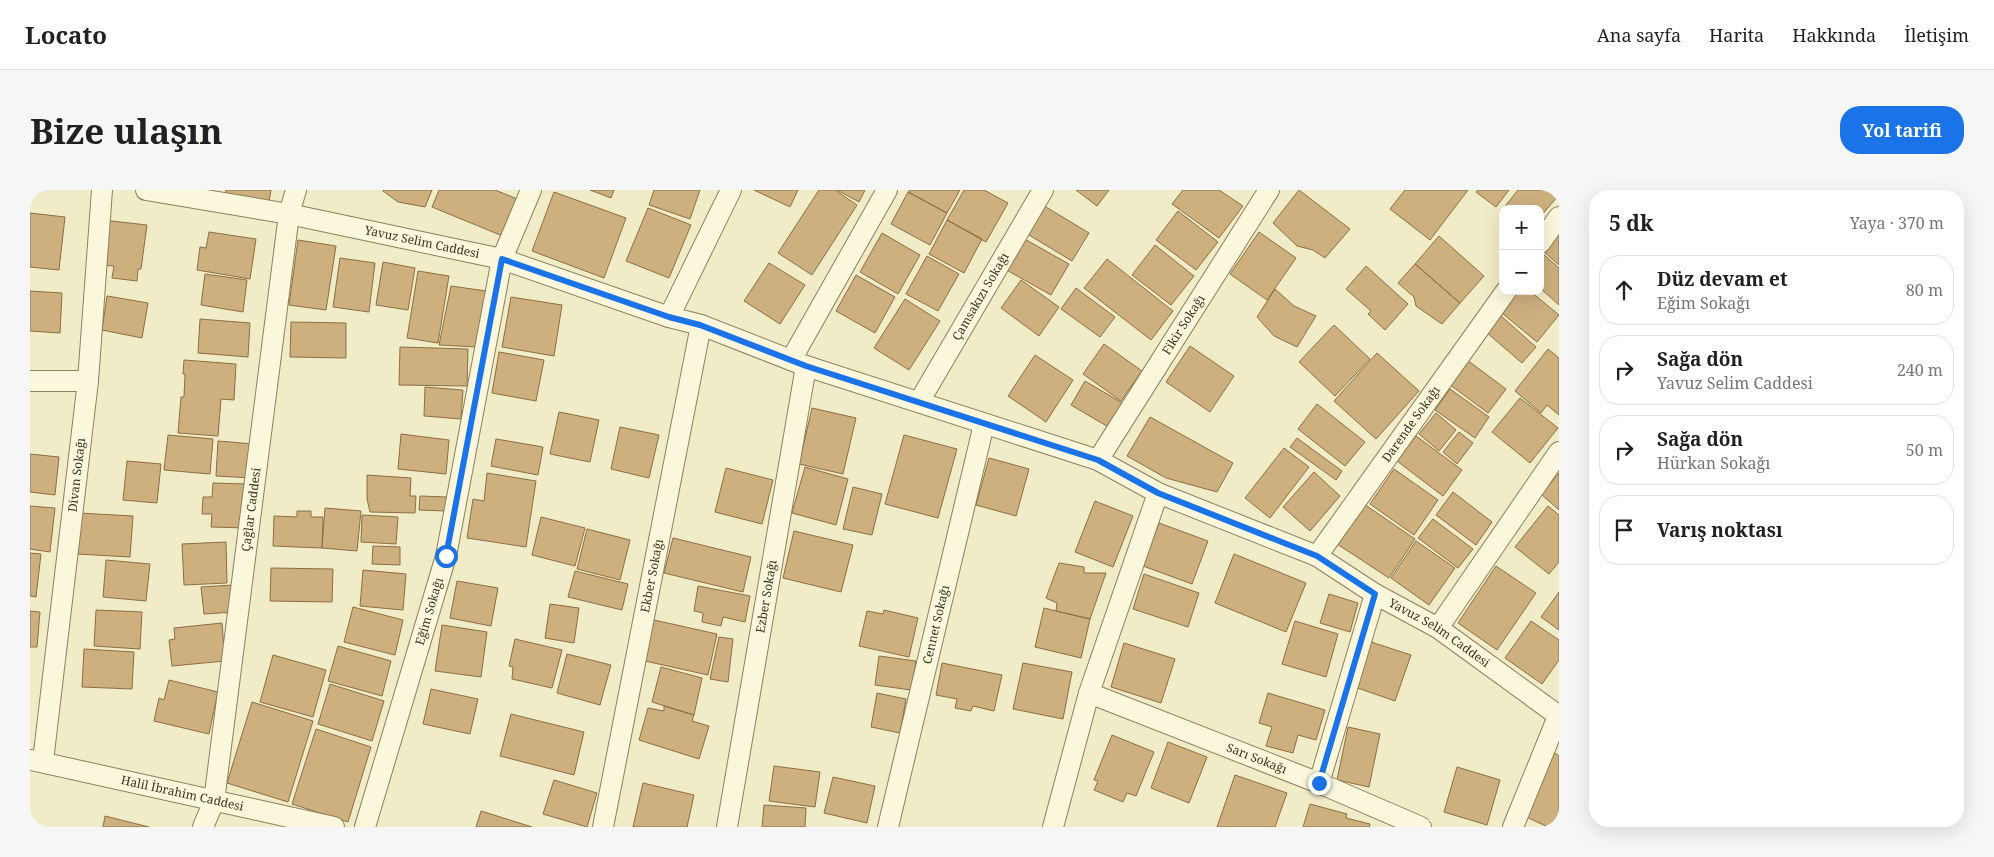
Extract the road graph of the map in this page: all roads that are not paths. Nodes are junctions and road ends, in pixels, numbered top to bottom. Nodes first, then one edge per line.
1 (102, 190) edge
2 (146, 190) edge
3 (296, 190) edge
4 (531, 190) edge
5 (731, 190) edge
6 (887, 190) edge
7 (1043, 190) edge
8 (1270, 190) edge
9 (289, 214) junction
10 (1559, 217) edge
11 (1544, 238) edge
12 (502, 259) junction
13 (1503, 295) edge
14 (669, 317) junction
15 (700, 325) junction
16 (798, 363) junction
17 (30, 381) edge
18 (88, 381) junction
19 (919, 402) junction
20 (984, 424) junction
21 (1559, 452) edge
22 (1098, 460) junction
23 (1158, 493) junction
24 (1317, 556) junction
25 (1375, 594) junction
26 (1438, 628) junction
27 (1089, 693) junction
28 (1559, 715) edge
29 (37, 760) edge
30 (1319, 783) junction
31 (214, 801) junction
32 (203, 827) edge
33 (334, 827) edge
34 (365, 827) edge
35 (603, 827) edge
36 (728, 827) edge
37 (888, 827) edge
38 (1053, 827) edge
39 (1421, 827) edge
40 (1513, 827) edge

1 - 18 street, Divan Sokağı
2 - 9 street, Yavuz Selim Caddesi
3 - 9 street, Çağlar Caddesi
4 - 12 street, Eğim Sokağı
5 - 14 street
6 - 16 street, Ezber Sokağı
7 - 19 street, Çamsakızı Sokağı
8 - 22 street, Fikir Sokağı
9 - 12 street, Yavuz Selim Caddesi
9 - 31 street, Çağlar Caddesi
10 - 11 street
12 - 14 street, Yavuz Selim Caddesi
12 - 34 street, Eğim Sokağı
13 - 24 street, Darende Sokağı
14 - 15 street, Yavuz Selim Caddesi
15 - 16 street, Yavuz Selim Caddesi
15 - 35 street, Ekber Sokağı
16 - 19 street, Yavuz Selim Caddesi
16 - 36 street, Ezber Sokağı
17 - 18 street
18 - 29 street, Divan Sokağı
19 - 20 street, Yavuz Selim Caddesi
20 - 22 street, Yavuz Selim Caddesi
20 - 37 street, Cennet Sokağı
21 - 26 street
22 - 23 street, Yavuz Selim Caddesi
23 - 24 street, Yavuz Selim Caddesi
23 - 27 street
24 - 25 street, Yavuz Selim Caddesi
25 - 26 street, Yavuz Selim Caddesi
25 - 30 street
26 - 28 street, Yavuz Selim Caddesi
27 - 30 street, Sarı Sokağı
27 - 38 street
28 - 40 street
29 - 31 street, Halil İbrahim Caddesi
30 - 39 street, Sarı Sokağı
31 - 32 street, Çağlar Caddesi
31 - 33 street, Halil İbrahim Caddesi

